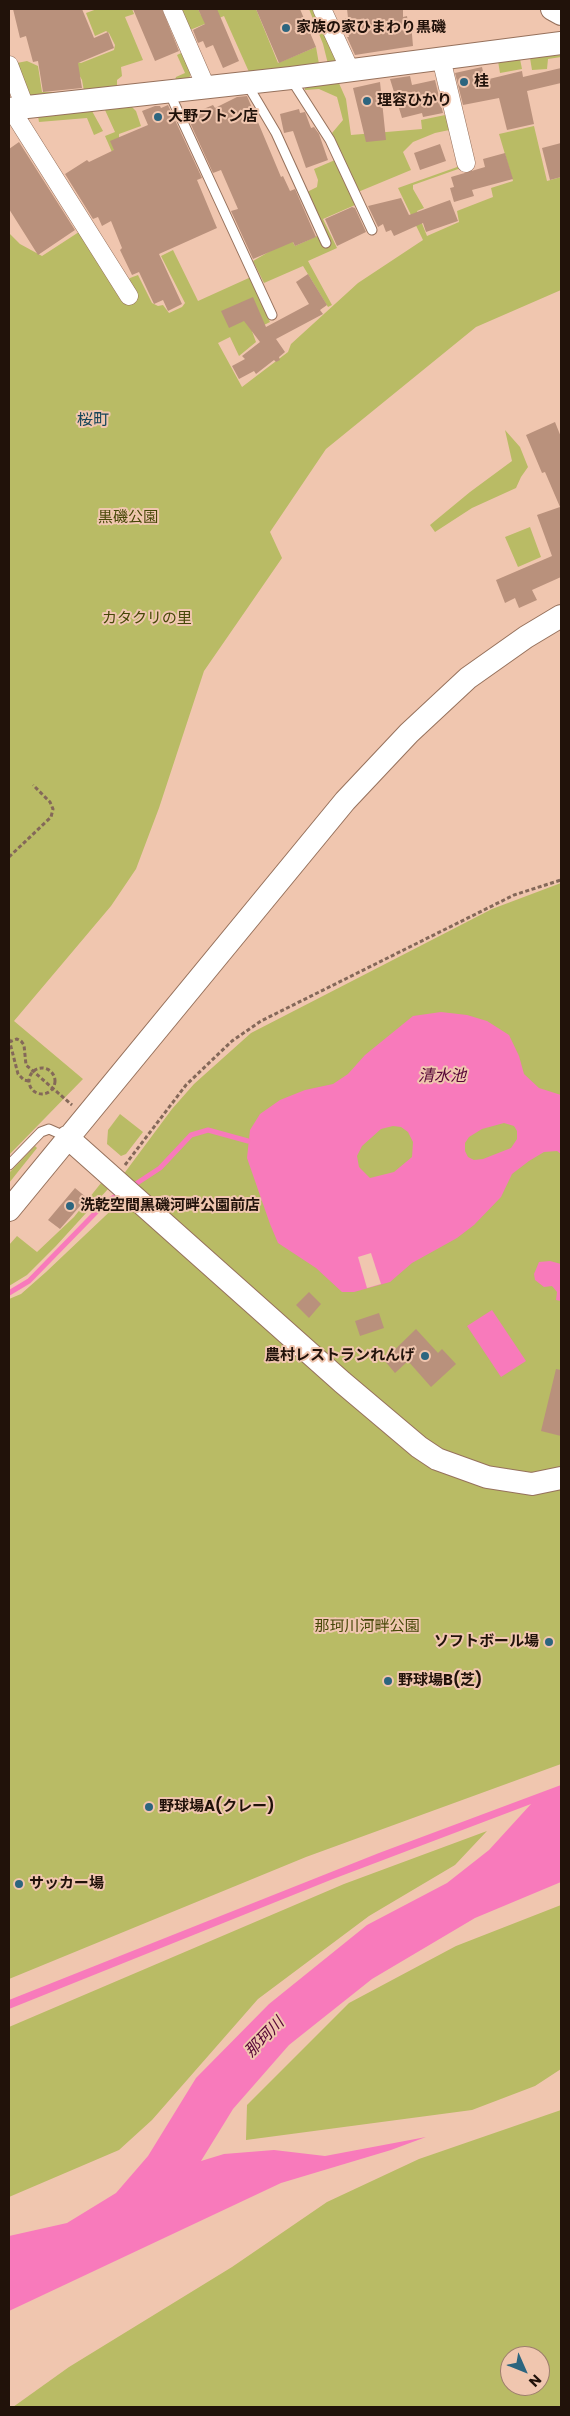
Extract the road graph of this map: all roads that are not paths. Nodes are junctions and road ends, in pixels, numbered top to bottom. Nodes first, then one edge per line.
1 (172, 9) edge
2 (322, 9) edge
3 (552, 9) edge
4 (561, 14) edge
5 (561, 43) edge
6 (441, 58) junction
7 (9, 65) edge
8 (350, 70) junction
9 (291, 78) junction
10 (246, 83) junction
11 (206, 87) junction
12 (169, 92) junction
13 (15, 108) edge
14 (466, 163) dead end
15 (372, 230) dead end
16 (326, 243) dead end
17 (129, 296) dead end
18 (272, 315) dead end
19 (561, 616) edge
20 (67, 1137) junction
21 (9, 1165) edge
22 (9, 1210) edge
23 (561, 1478) edge

1 - 11 street
2 - 8 street
3 - 4 street
5 - 6 street
6 - 8 street
6 - 14 street
7 - 13 street
8 - 9 street
9 - 10 street
9 - 15 lane
10 - 11 street
10 - 16 lane
11 - 12 street
12 - 13 street
12 - 18 lane
13 - 17 street
19 - 20 street
20 - 21 lane
20 - 22 street
20 - 23 street

